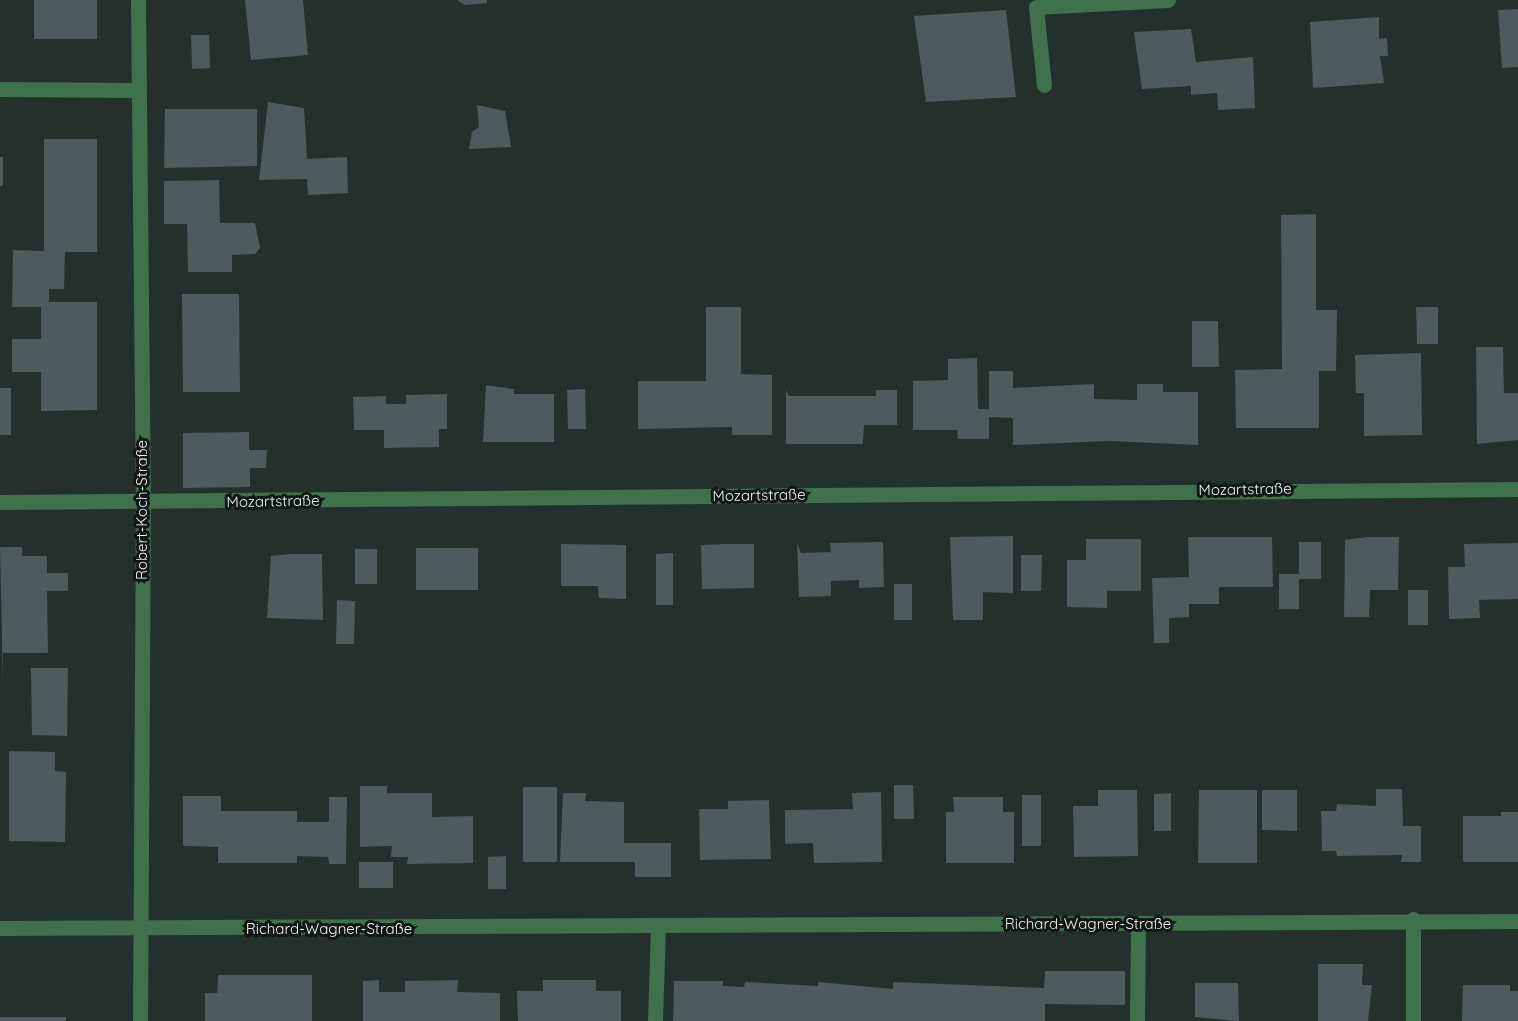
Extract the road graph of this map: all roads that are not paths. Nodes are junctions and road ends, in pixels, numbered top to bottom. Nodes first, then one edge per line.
1 (138, 0) edge
2 (1168, 0) edge
3 (1036, 4) edge
4 (1044, 85) dead end
5 (0, 89) edge
6 (137, 90) junction
7 (1518, 489) edge
8 (0, 502) edge
9 (143, 502) junction
10 (1413, 919) junction
11 (1518, 921) edge
12 (1138, 924) junction
13 (658, 926) junction
14 (0, 928) edge
15 (140, 930) junction
16 (140, 1021) edge
17 (655, 1021) edge
18 (1137, 1021) edge
19 (1413, 1021) edge

1 - 6 street, Robert-Koch-Straße
2 - 3 street
3 - 4 street
5 - 6 street
6 - 9 street, Robert-Koch-Straße
7 - 9 street, Mozartstraße
8 - 9 street, Mozartstraße
9 - 15 street, Robert-Koch-Straße
10 - 11 street, Richard-Wagner-Straße
10 - 12 street, Richard-Wagner-Straße
10 - 19 street
12 - 13 street, Richard-Wagner-Straße
12 - 18 street
13 - 15 street, Richard-Wagner-Straße
13 - 17 street
14 - 15 street, Richard-Wagner-Straße
15 - 16 street, Robert-Koch-Straße

